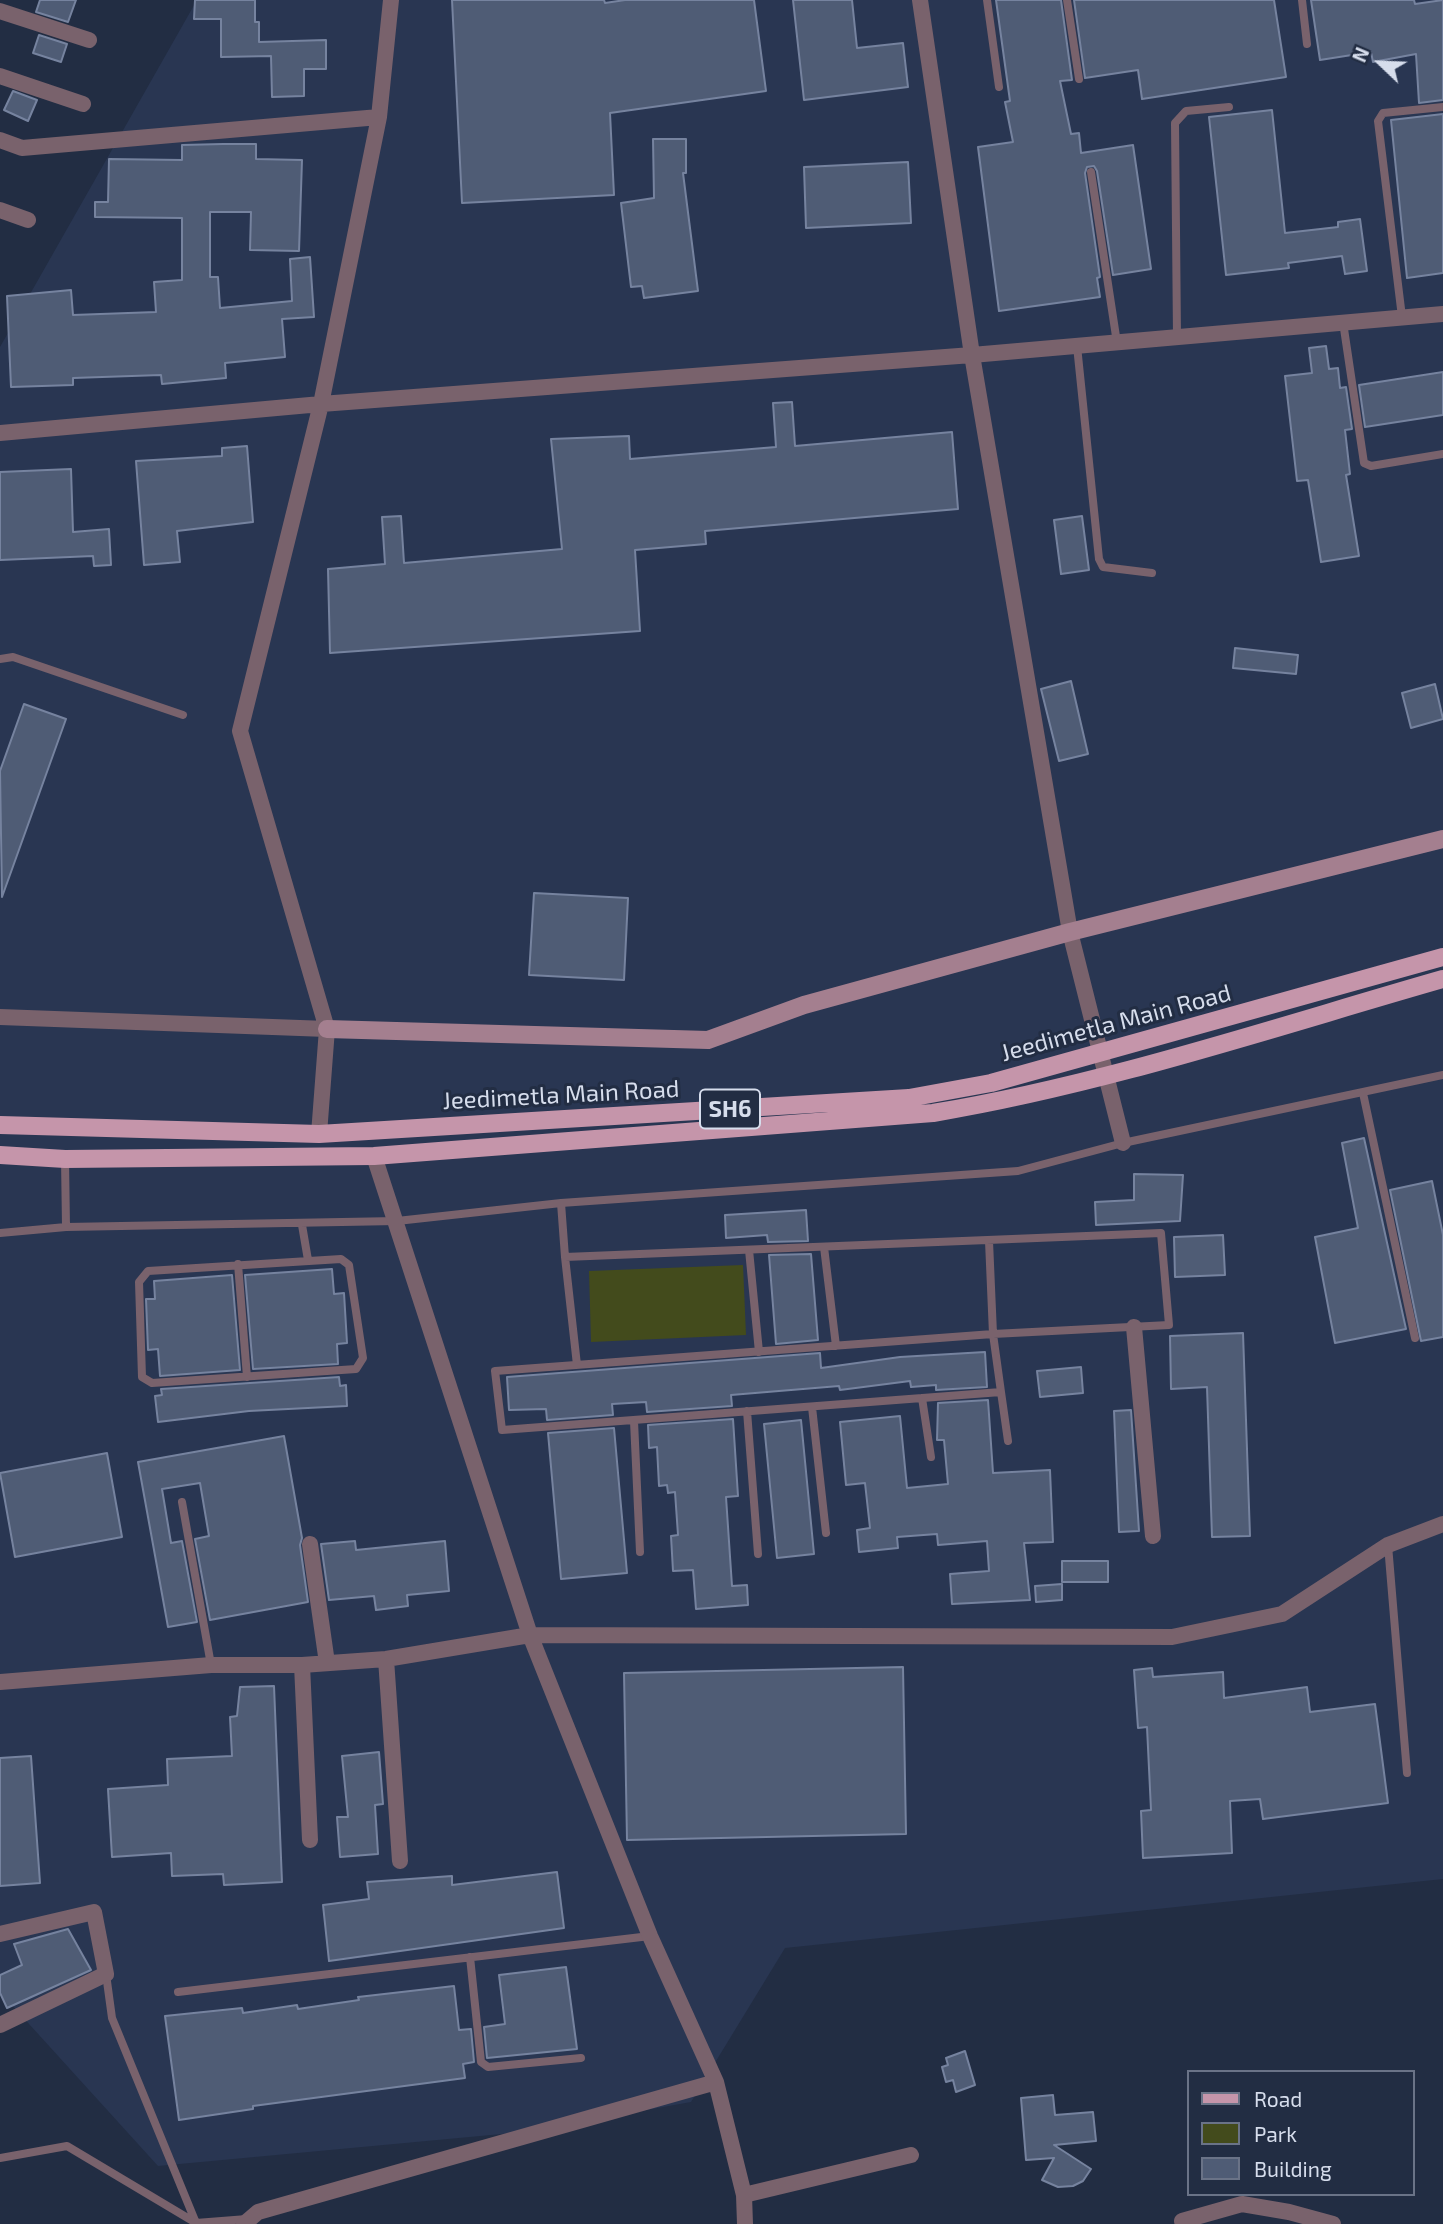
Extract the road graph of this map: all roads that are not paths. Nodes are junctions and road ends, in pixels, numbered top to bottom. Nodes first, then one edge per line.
1 (391, 0) edge
2 (920, 0) edge
3 (986, 0) edge
4 (1068, 0) edge
5 (1302, 0) edge
6 (0, 11) edge
7 (89, 40) dead end
8 (1307, 44) dead end
9 (0, 76) edge
10 (1079, 79) dead end
11 (999, 87) dead end
12 (83, 104) dead end
13 (1229, 107) dead end
14 (1443, 107) edge
15 (379, 117) junction
16 (0, 140) edge
17 (1091, 172) dead end
18 (0, 210) edge
19 (28, 220) dead end
20 (1443, 314) edge
21 (1402, 317) junction
22 (1343, 322) junction
23 (1177, 337) junction
24 (1117, 342) junction
25 (1077, 346) junction
26 (972, 355) junction
27 (321, 404) junction
28 (0, 433) edge
29 (1443, 454) edge
30 (1152, 573) dead end
31 (0, 659) edge
32 (183, 715) dead end
33 (1443, 839) edge
34 (1070, 932) junction
35 (1443, 957) edge
36 (1443, 979) edge
37 (0, 1017) edge
38 (327, 1029) junction
39 (1101, 1054) junction
40 (1106, 1075) junction
41 (1443, 1075) edge
42 (1363, 1093) junction
43 (0, 1125) edge
44 (318, 1134) junction
45 (1123, 1143) junction
46 (0, 1155) edge
47 (374, 1156) junction
48 (65, 1159) junction
49 (561, 1203) junction
50 (397, 1221) junction
51 (302, 1224) junction
52 (66, 1227) junction
53 (0, 1233) edge
54 (989, 1241) junction
55 (824, 1247) junction
56 (749, 1250) junction
57 (565, 1257) junction
58 (308, 1260) junction
59 (238, 1264) junction
60 (1134, 1326) junction
61 (993, 1334) junction
62 (1415, 1338) dead end
63 (836, 1346) junction
64 (759, 1352) junction
65 (577, 1365) junction
66 (247, 1377) junction
67 (1001, 1392) junction
68 (922, 1398) junction
69 (812, 1406) junction
70 (747, 1411) junction
71 (634, 1420) junction
72 (1008, 1441) dead end
73 (931, 1457) dead end
74 (182, 1502) dead end
75 (1443, 1524) edge
76 (826, 1533) dead end
77 (1153, 1536) dead end
78 (310, 1544) dead end
79 (1388, 1545) junction
80 (640, 1552) dead end
81 (758, 1555) dead end
82 (530, 1635) junction
83 (386, 1659) junction
84 (327, 1663) junction
85 (211, 1665) junction
86 (302, 1665) junction
87 (0, 1682) edge
88 (1407, 1773) dead end
89 (310, 1840) dead end
90 (400, 1861) dead end
91 (0, 1934) edge
92 (650, 1936) junction
93 (470, 1957) junction
94 (106, 1974) junction
95 (178, 1992) dead end
96 (0, 2025) edge
97 (581, 2058) dead end
98 (716, 2082) junction
99 (911, 2155) dead end
100 (0, 2158) edge
101 (744, 2195) junction
102 (1182, 2221) dead end
103 (196, 2222) edge
104 (246, 2222) edge
105 (745, 2224) edge
106 (1333, 2224) edge

1 - 15 street
2 - 26 street
3 - 11 lane
4 - 10 lane
5 - 8 lane
6 - 7 street
9 - 12 street
13 - 23 lane
14 - 21 lane
15 - 16 street
15 - 27 street
17 - 24 lane
18 - 19 street
20 - 21 street
21 - 22 street
22 - 23 street
22 - 29 lane
23 - 24 street
24 - 25 street
25 - 26 street
25 - 30 lane
26 - 27 street
26 - 34 street
27 - 28 street
27 - 38 street
31 - 32 lane
33 - 34 street
34 - 38 street
34 - 39 street
35 - 39 main road, Jeedimetla Main Road / SH6
36 - 40 main road, Jeedimetla Main Road / SH6
37 - 38 street
38 - 44 street
39 - 40 street
39 - 44 main road, Jeedimetla Main Road / SH6
40 - 45 street
40 - 47 main road, Jeedimetla Main Road / SH6
41 - 42 lane
42 - 45 lane
42 - 62 lane
43 - 44 main road, Jeedimetla Main Road / SH6
45 - 49 lane
46 - 48 main road, Jeedimetla Main Road / SH6
47 - 48 main road, Jeedimetla Main Road / SH6
47 - 50 street
48 - 52 lane
49 - 50 lane
49 - 57 lane
50 - 51 lane
50 - 82 street
51 - 52 lane
51 - 58 lane
52 - 53 lane
54 - 55 lane
54 - 60 lane
54 - 61 lane
55 - 56 lane
55 - 63 lane
56 - 57 lane
56 - 64 lane
57 - 65 lane
58 - 59 lane
58 - 66 lane
59 - 66 lane
59 - 66 lane
60 - 61 lane
60 - 77 street
61 - 63 lane
61 - 67 lane
63 - 64 lane
64 - 65 lane
65 - 71 lane
67 - 68 lane
67 - 72 lane
68 - 69 lane
68 - 73 lane
69 - 70 lane
69 - 76 lane
70 - 71 lane
70 - 81 lane
71 - 80 lane
74 - 85 lane
75 - 79 street
78 - 84 street
79 - 82 street
79 - 88 lane
82 - 83 street
82 - 92 street
83 - 84 street
83 - 90 street
84 - 86 street
85 - 86 street
85 - 87 street
86 - 89 street
91 - 94 street
92 - 93 lane
92 - 98 street
93 - 95 lane
93 - 97 lane
94 - 96 street
94 - 103 lane
98 - 101 street
98 - 104 street
99 - 101 street
100 - 103 lane
101 - 105 street
102 - 106 street
103 - 104 lane

